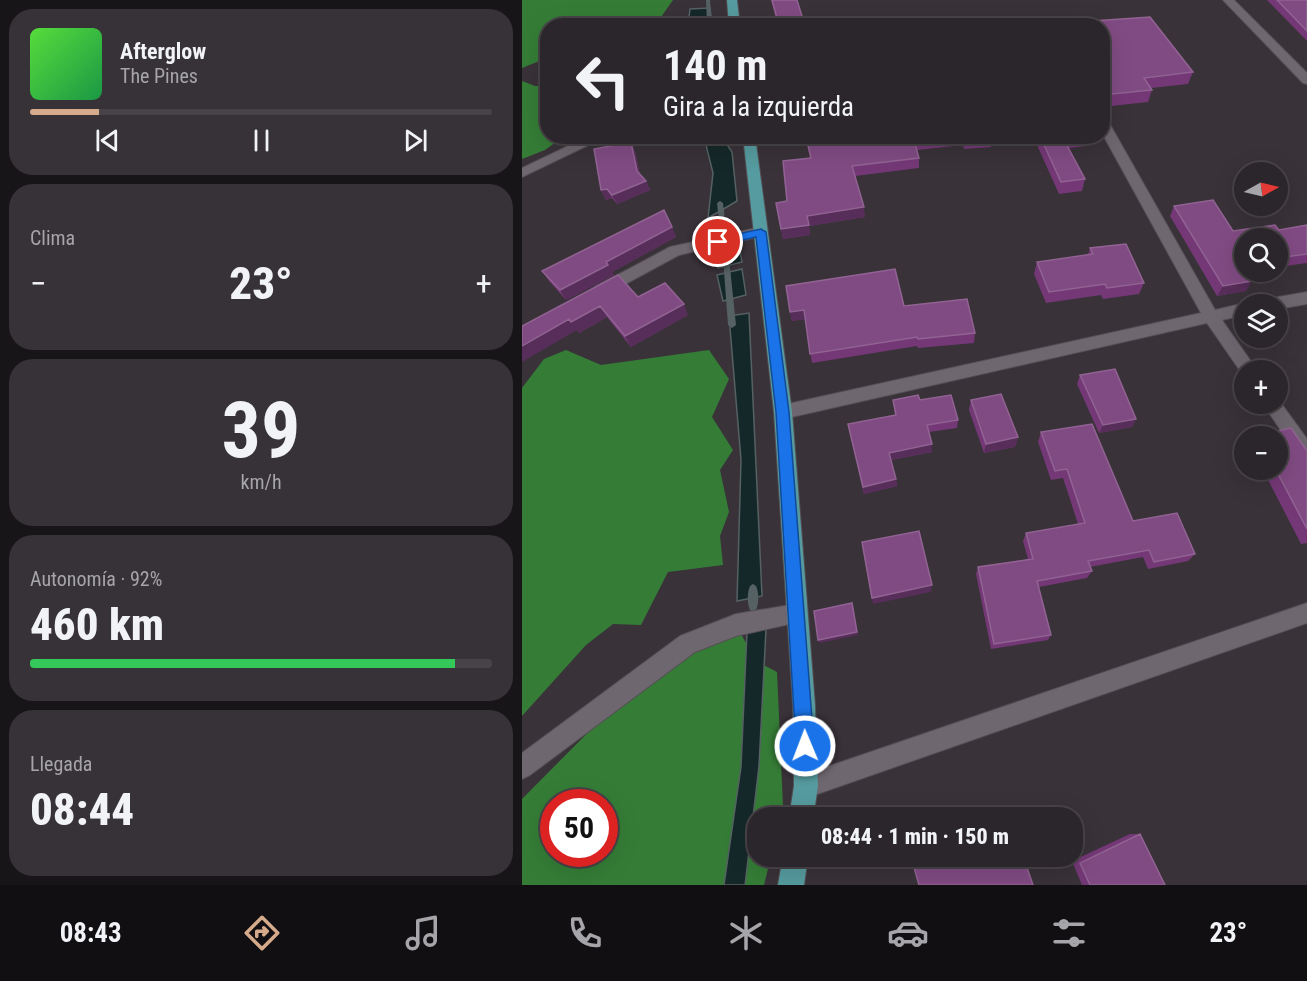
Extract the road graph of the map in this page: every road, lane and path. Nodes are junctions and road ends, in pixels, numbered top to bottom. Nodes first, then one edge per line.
1 (732, 0) edge
2 (1228, 0) edge
3 (734, 18) edge
4 (1307, 80) edge
5 (1110, 135) edge
6 (584, 144) edge
7 (750, 144) edge
8 (522, 173) edge
9 (761, 232) junction
10 (1307, 298) edge
11 (583, 300) edge
12 (1288, 301) edge
13 (1234, 311) edge
14 (1210, 315) junction
15 (1242, 360) edge
16 (783, 412) junction
17 (1279, 414) edge
18 (1307, 454) edge
19 (1307, 613) edge
20 (796, 614) junction
21 (522, 767) edge
22 (806, 786) junction
23 (803, 807) edge
24 (794, 867) edge
25 (791, 885) edge

1 - 3 main road
2 - 4 street
5 - 14 street
6 - 8 street
7 - 9 main road
9 - 11 street
9 - 16 main road
10 - 12 street
13 - 14 street
14 - 15 street
14 - 16 street
16 - 20 main road
17 - 18 street
19 - 22 street
20 - 21 street
20 - 22 main road
22 - 23 main road
24 - 25 main road

